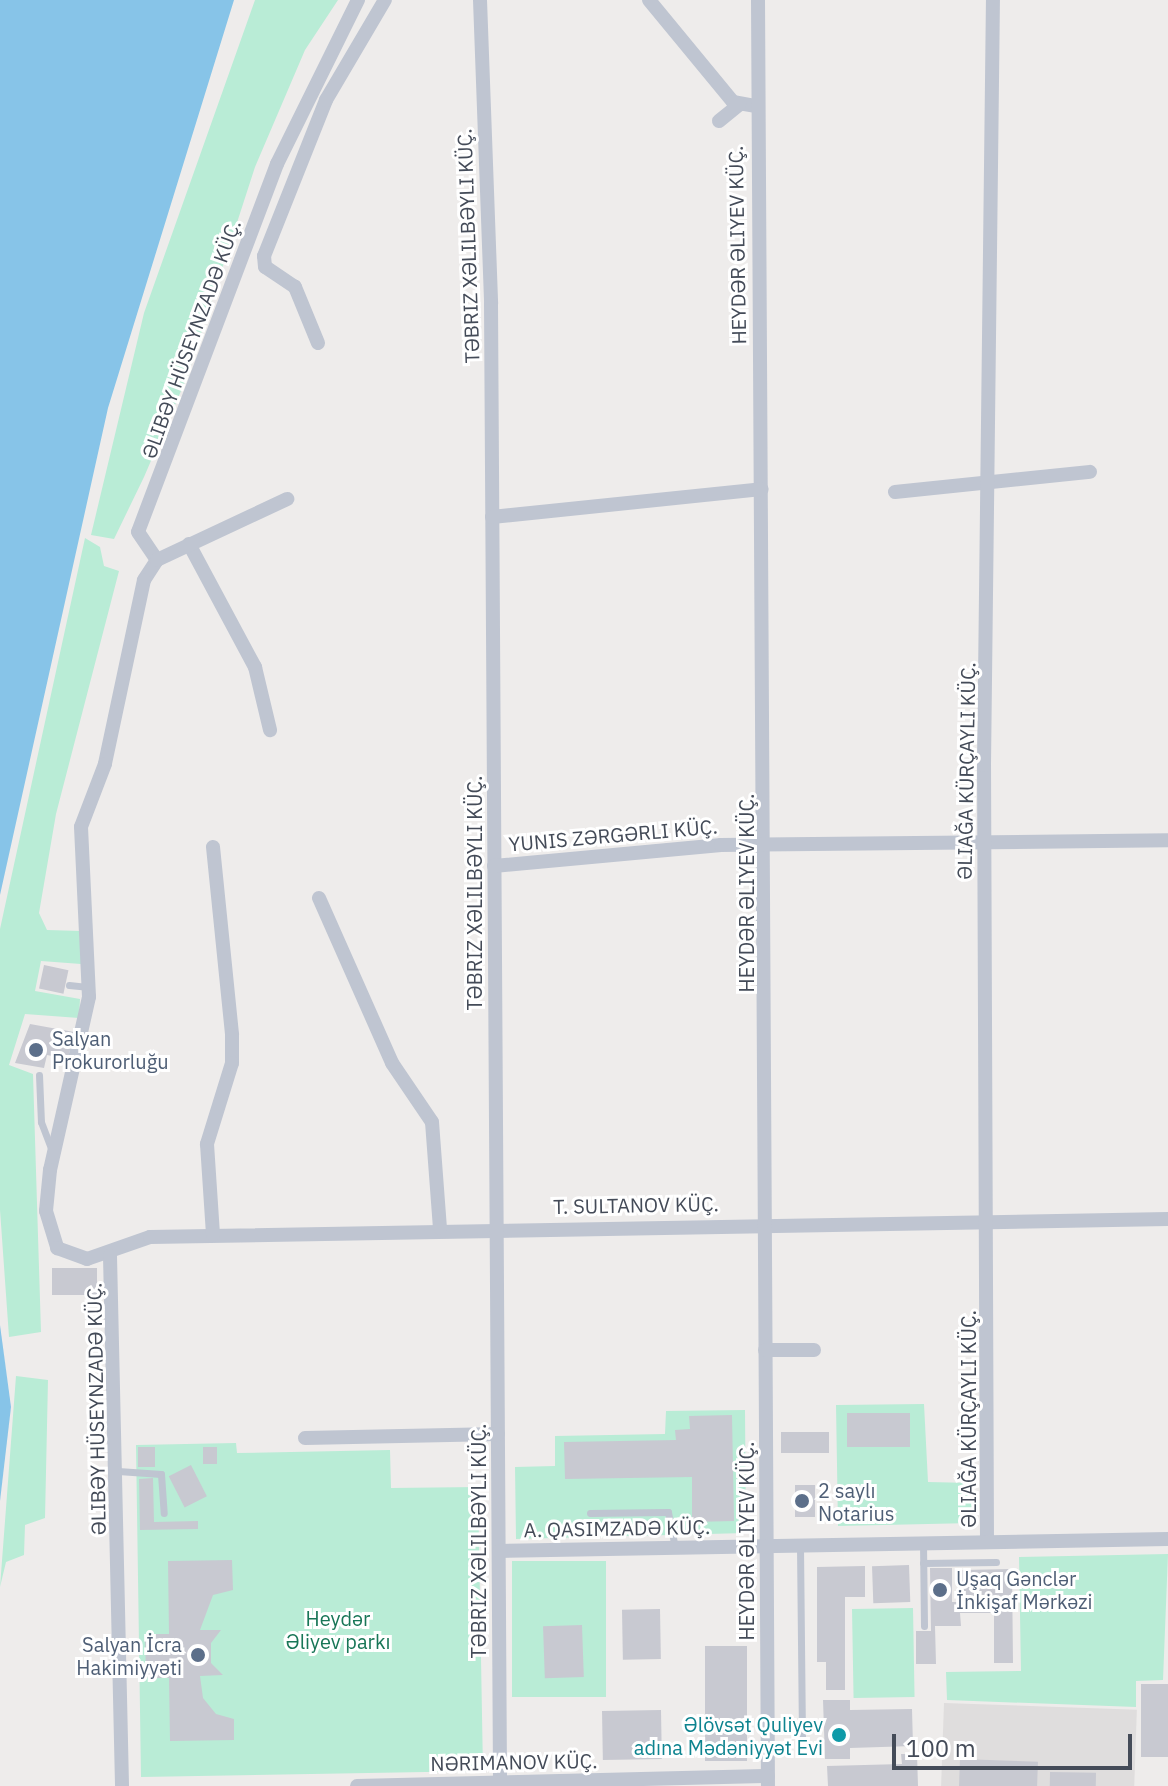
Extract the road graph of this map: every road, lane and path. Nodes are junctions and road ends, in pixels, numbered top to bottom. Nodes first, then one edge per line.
1 (358, 0) edge
2 (385, 0) edge
3 (480, 0) edge
4 (649, 0) edge
5 (758, 0) edge
6 (993, 0) edge
7 (739, 105) junction
8 (755, 106) junction
9 (719, 121) dead end
10 (318, 343) dead end
11 (1090, 472) dead end
12 (988, 483) junction
13 (762, 489) junction
14 (895, 492) dead end
15 (287, 499) dead end
16 (492, 517) junction
17 (189, 544) junction
18 (157, 560) junction
19 (270, 730) dead end
20 (1168, 840) edge
21 (984, 842) junction
22 (767, 844) junction
23 (213, 847) dead end
24 (494, 866) junction
25 (319, 898) dead end
26 (69, 985) dead end
27 (90, 987) junction
28 (39, 1075) dead end
29 (54, 1154) junction
30 (1168, 1219) edge
31 (989, 1220) junction
32 (765, 1224) junction
33 (497, 1227) junction
34 (440, 1228) junction
35 (213, 1235) junction
36 (110, 1256) junction
37 (765, 1350) junction
38 (814, 1350) dead end
39 (498, 1434) junction
40 (305, 1438) dead end
41 (118, 1471) junction
42 (164, 1513) dead end
43 (590, 1513) dead end
44 (1168, 1539) edge
45 (987, 1542) junction
46 (923, 1543) junction
47 (800, 1544) junction
48 (766, 1545) junction
49 (675, 1547) junction
50 (499, 1551) junction
51 (996, 1562) dead end
52 (923, 1563) junction
53 (924, 1626) dead end
54 (802, 1750) dead end
55 (768, 1781) edge
56 (500, 1784) edge
57 (122, 1786) edge
58 (357, 1786) edge

1 - 18 street, ƏLIBƏY HÜSEYNZADƏ KÜÇ.
2 - 10 street
3 - 16 street, TƏBRIZ XƏLILBƏYLI KÜÇ.
4 - 7 street
5 - 8 street, HEYDƏR ƏLIYEV KÜÇ.
6 - 12 street
7 - 8 street
7 - 9 street
8 - 13 street, HEYDƏR ƏLIYEV KÜÇ.
11 - 12 street
12 - 14 street
12 - 21 street
13 - 16 street
13 - 22 street, HEYDƏR ƏLIYEV KÜÇ.
15 - 17 street
16 - 24 street, TƏBRIZ XƏLILBƏYLI KÜÇ.
17 - 18 street
17 - 19 street
18 - 27 street, ƏLIBƏY HÜSEYNZADƏ KÜÇ.
20 - 21 street, YUNIS ZƏRGƏRLI KÜÇ.
21 - 22 street, YUNIS ZƏRGƏRLI KÜÇ.
21 - 31 street
22 - 24 street, YUNIS ZƏRGƏRLI KÜÇ.
22 - 32 street, HEYDƏR ƏLIYEV KÜÇ.
23 - 35 street
24 - 33 street, TƏBRIZ XƏLILBƏYLI KÜÇ.
25 - 34 street
26 - 27 lane
27 - 29 street, ƏLIBƏY HÜSEYNZADƏ KÜÇ.
28 - 29 lane
29 - 36 street, ƏLIBƏY HÜSEYNZADƏ KÜÇ.
30 - 31 street, T. SULTANOV KÜÇ.
31 - 32 street, T. SULTANOV KÜÇ.
31 - 45 street
32 - 33 street, T. SULTANOV KÜÇ.
32 - 37 street, HEYDƏR ƏLIYEV KÜÇ.
33 - 34 street, T. SULTANOV KÜÇ.
33 - 39 street, TƏBRIZ XƏLILBƏYLI KÜÇ.
34 - 35 street, T. SULTANOV KÜÇ.
35 - 36 street, T. SULTANOV KÜÇ.
36 - 41 street, ƏLIBƏY HÜSEYNZADƏ KÜÇ.
37 - 38 street
37 - 48 street, HEYDƏR ƏLIYEV KÜÇ.
39 - 40 street
39 - 50 street, TƏBRIZ XƏLILBƏYLI KÜÇ.
41 - 42 lane
41 - 57 street, ƏLIBƏY HÜSEYNZADƏ KÜÇ.
43 - 49 lane
44 - 45 street
45 - 46 street
46 - 47 street
46 - 52 lane
47 - 48 street
47 - 54 lane
48 - 49 street
48 - 55 street, HEYDƏR ƏLIYEV KÜÇ.
49 - 50 street
50 - 56 street, TƏBRIZ XƏLILBƏYLI KÜÇ.
51 - 52 lane
52 - 53 lane
55 - 56 street, NƏRIMANOV KÜÇ.
56 - 58 street, NƏRIMANOV KÜÇ.

